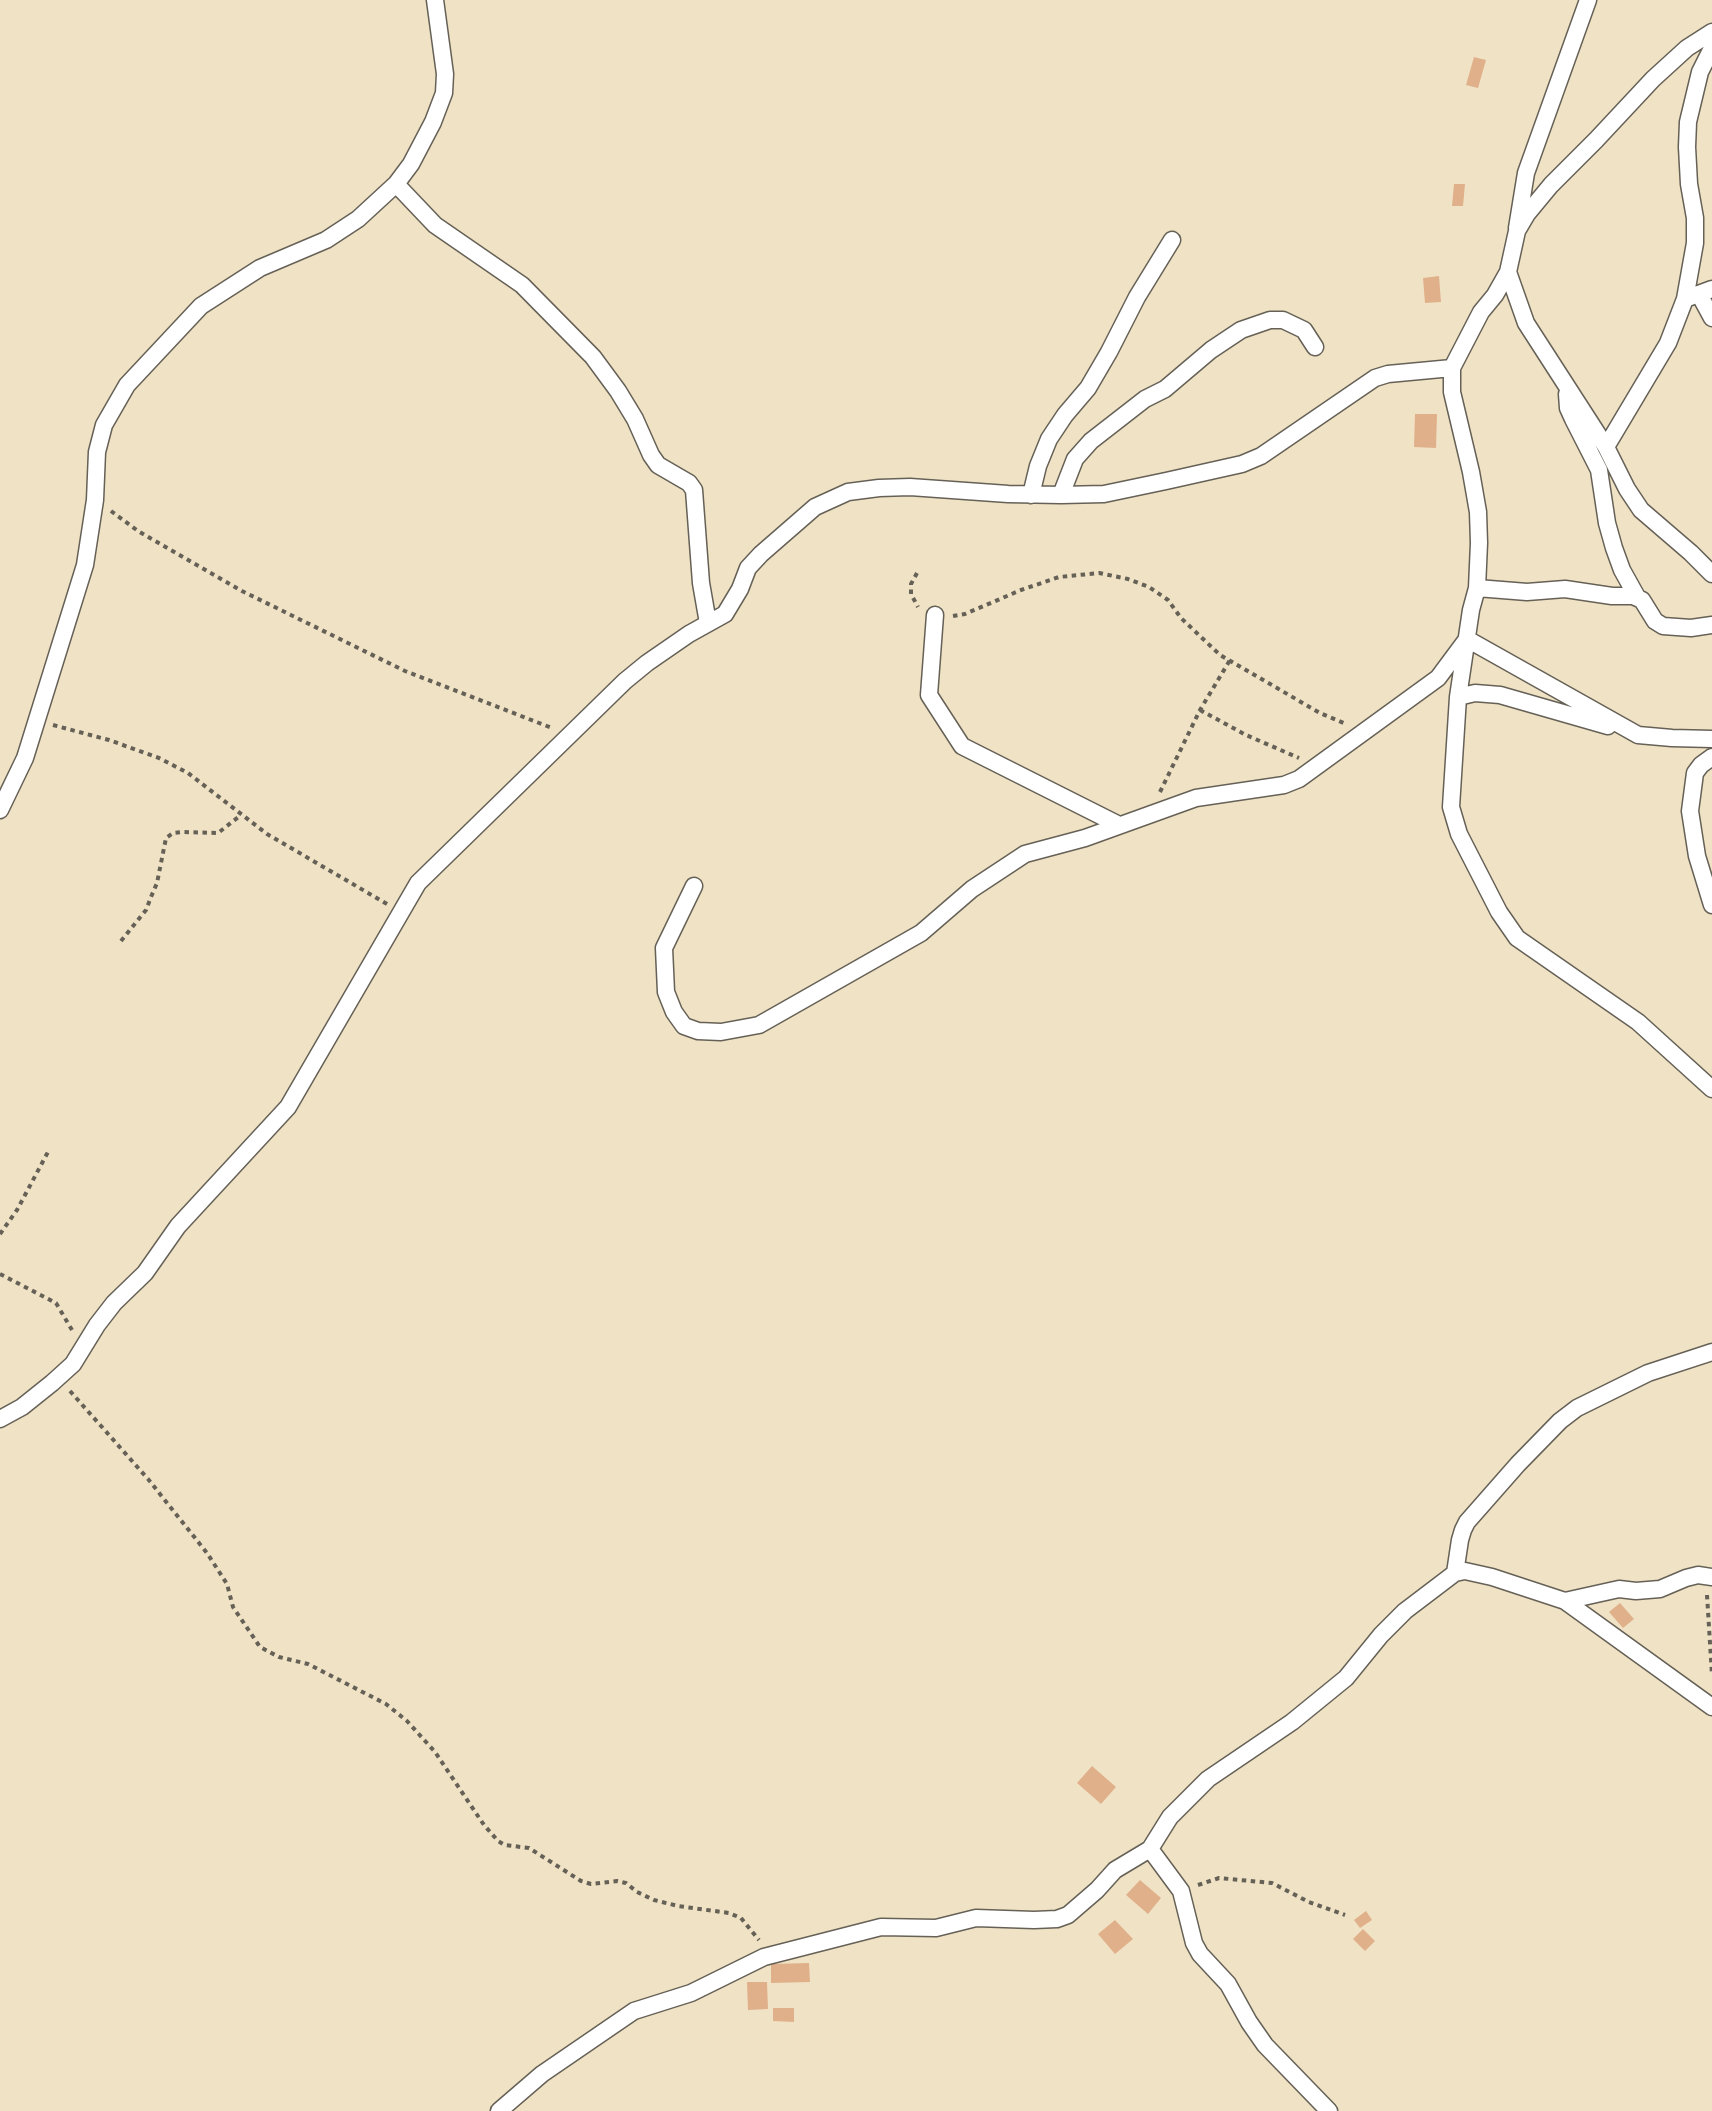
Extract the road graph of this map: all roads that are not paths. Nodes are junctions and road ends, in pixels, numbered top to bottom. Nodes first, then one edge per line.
1 (435, 0) edge
2 (1588, 0) edge
3 (1712, 32) edge
4 (1712, 48) edge
5 (396, 184) junction
6 (1517, 231) junction
7 (1173, 240) dead end
8 (1508, 272) junction
9 (1698, 294) edge
10 (1712, 318) edge
11 (1315, 346) dead end
12 (1452, 368) junction
13 (1566, 387) junction
14 (1606, 447) junction
15 (1031, 495) junction
16 (1061, 495) junction
17 (1712, 574) edge
18 (1477, 588) junction
19 (1637, 597) junction
20 (934, 615) road end
21 (708, 623) junction
22 (1712, 625) edge
23 (1467, 639) junction
24 (1458, 697) junction
25 (1638, 735) junction
26 (1712, 739) edge
27 (1712, 757) edge
28 (0, 810) edge
29 (1119, 825) junction
30 (694, 886) dead end
31 (1712, 905) edge
32 (1712, 1089) edge
33 (1712, 1352) edge
34 (0, 1419) edge
35 (1455, 1573) junction
36 (1709, 1576) edge
37 (1565, 1601) junction
38 (1712, 1707) edge
39 (1150, 1850) junction
40 (499, 2111) edge
41 (1329, 2111) edge

1 - 5 street
2 - 6 street
3 - 6 street
4 - 9 street
5 - 21 street
5 - 28 street
6 - 8 street
7 - 15 street
8 - 12 street
8 - 13 street
9 - 10 street
9 - 14 street
11 - 16 street
12 - 16 street
12 - 18 street
13 - 14 street
13 - 19 street
14 - 17 street
15 - 16 street
15 - 21 street
18 - 19 street
18 - 23 street
19 - 22 street
20 - 29 street
21 - 34 street
23 - 24 street
23 - 25 street
23 - 29 street
24 - 25 street
24 - 32 street
25 - 26 street
27 - 31 street
29 - 30 street
33 - 35 street
35 - 37 street
35 - 39 street
36 - 37 street
37 - 38 street
39 - 40 street
39 - 41 street

